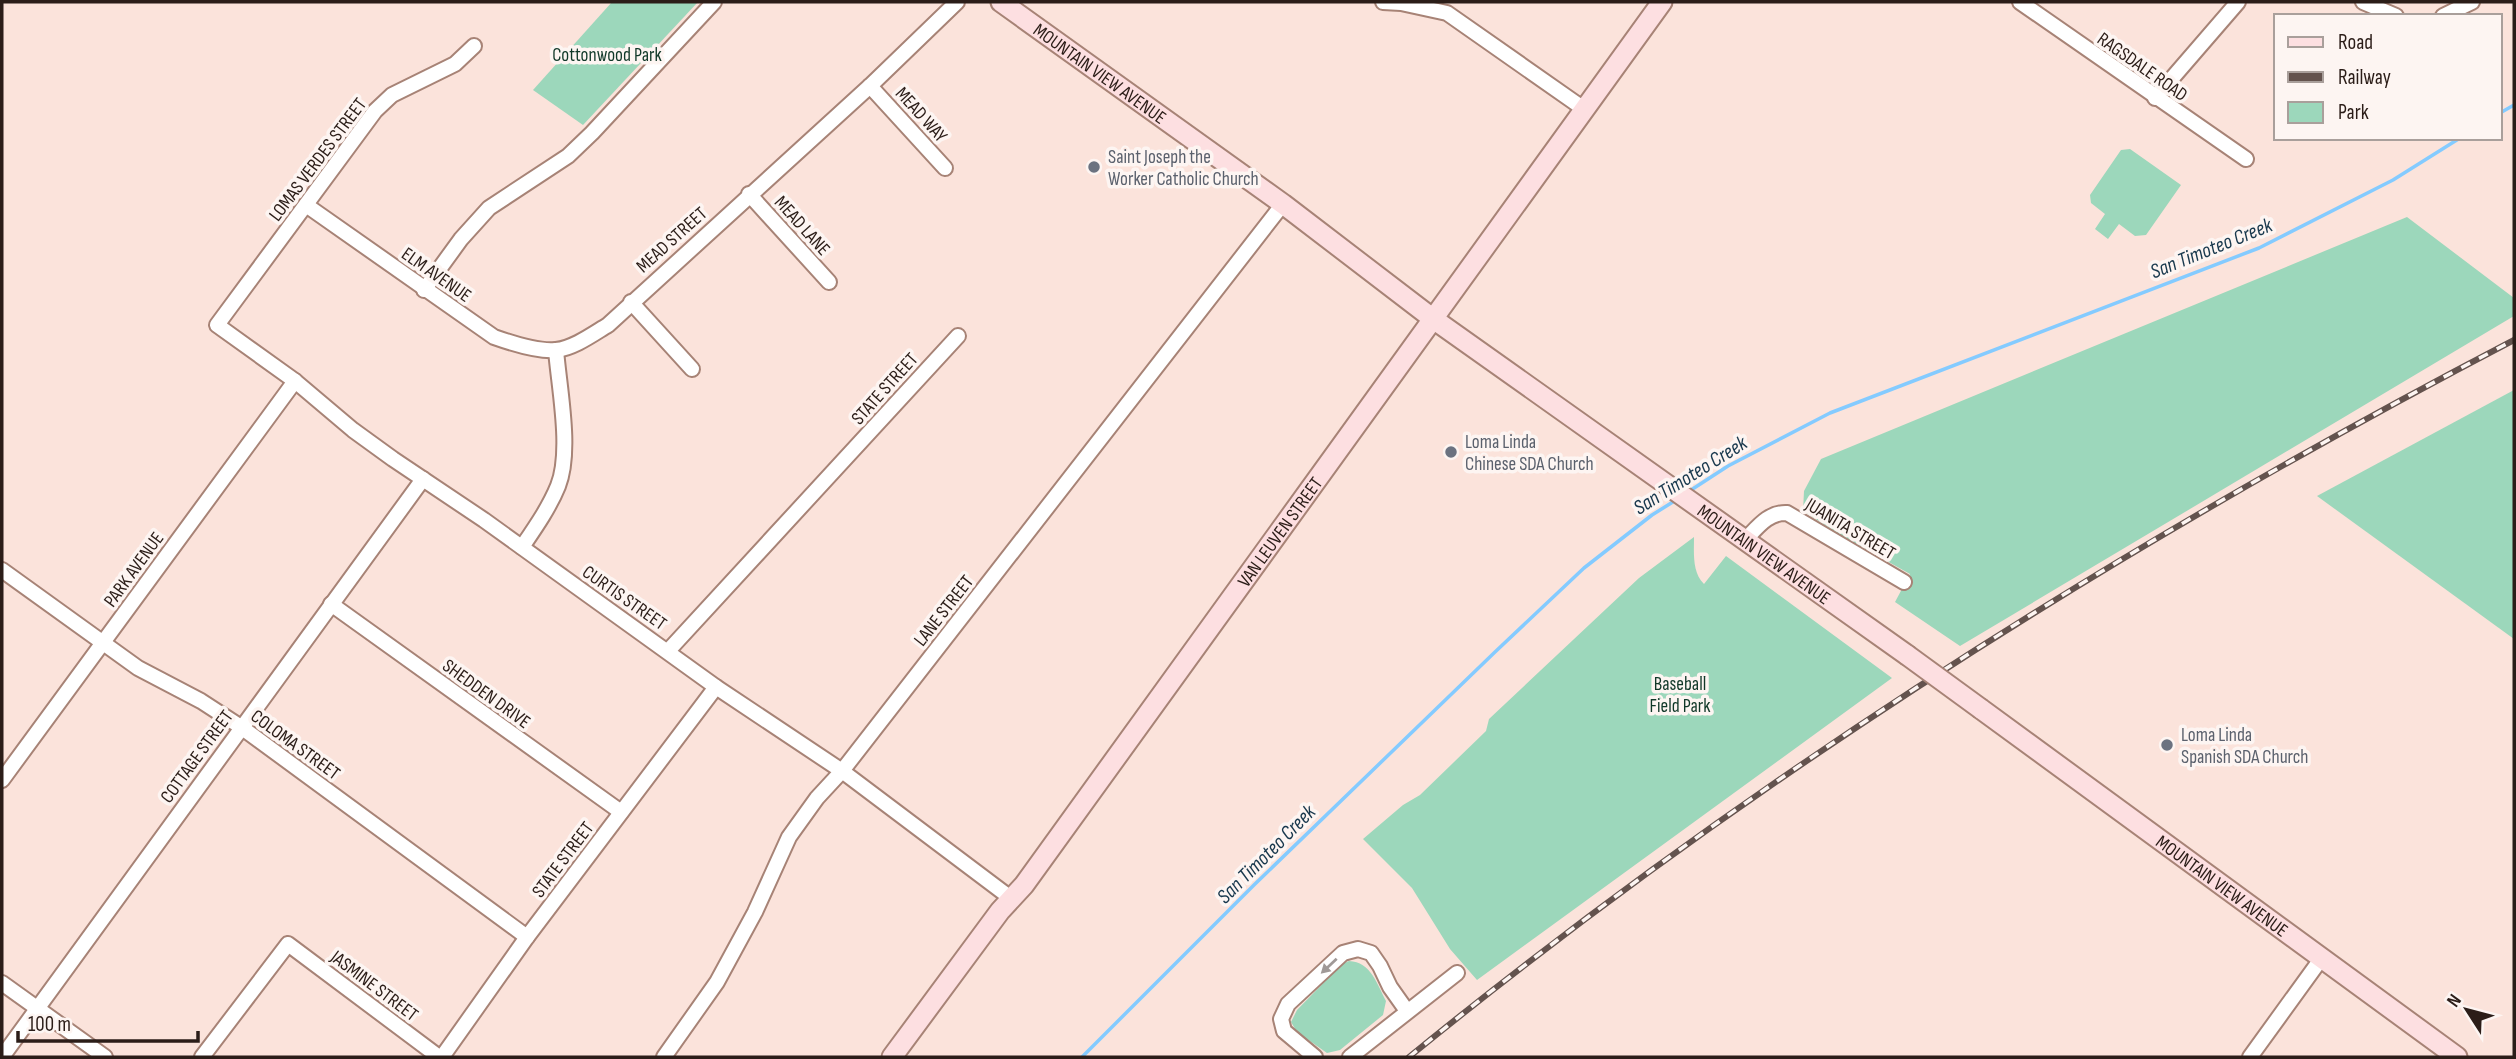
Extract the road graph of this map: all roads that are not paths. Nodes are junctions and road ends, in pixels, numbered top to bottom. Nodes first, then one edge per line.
1 (714, 2) edge
2 (957, 2) edge
3 (1001, 2) edge
4 (1383, 2) edge
5 (1662, 2) edge
6 (2020, 2) edge
7 (2238, 2) edge
8 (2363, 2) edge
9 (2472, 2) edge
10 (2391, 14) edge
11 (2447, 14) edge
12 (474, 46) dead end
13 (870, 86) junction
14 (2155, 98) junction
15 (1584, 109) junction
16 (2246, 159) dead end
17 (945, 168) dead end
18 (749, 194) junction
19 (1283, 204) junction
20 (306, 205) junction
21 (829, 282) dead end
22 (424, 290) junction
23 (631, 302) junction
24 (1432, 318) junction
25 (217, 325) joint
26 (958, 336) dead end
27 (556, 350) junction
28 (692, 369) dead end
29 (295, 381) junction
30 (423, 479) junction
31 (1745, 540) junction
32 (522, 547) junction
33 (2, 570) edge
34 (1904, 582) dead end
35 (331, 604) junction
36 (102, 643) junction
37 (668, 651) junction
38 (716, 687) junction
39 (241, 727) junction
40 (842, 771) junction
41 (2, 780) edge
42 (621, 812) junction
43 (1012, 899) junction
44 (527, 937) junction
45 (2321, 959) junction
46 (1457, 973) dead end
47 (2, 983) edge
48 (37, 1008) junction
49 (1408, 1011) junction
50 (2, 1057) edge
51 (105, 1057) edge
52 (202, 1057) edge
53 (440, 1057) edge
54 (664, 1057) edge
55 (892, 1057) edge
56 (1315, 1057) edge
57 (1350, 1057) edge
58 (2250, 1057) edge
59 (2457, 1057) edge

1 - 22 street
2 - 13 street, MEAD STREET
3 - 19 main road, MOUNTAIN VIEW AVENUE
4 - 15 street
5 - 15 main road, VAN LEUVEN STREET
6 - 14 street, RAGSDALE ROAD
7 - 14 street
8 - 10 street
9 - 11 street
12 - 20 street, LOMAS VERDES STREET
13 - 17 street, MEAD WAY
13 - 18 street, MEAD STREET
14 - 16 street, RAGSDALE ROAD
15 - 24 main road, VAN LEUVEN STREET
18 - 21 street, MEAD LANE
18 - 23 street, MEAD STREET
19 - 24 main road, MOUNTAIN VIEW AVENUE
19 - 40 street, LANE STREET
20 - 22 street, ELM AVENUE
20 - 25 street, LOMAS VERDES STREET
22 - 27 street, ELM AVENUE
23 - 27 street, MEAD STREET
23 - 28 street
24 - 31 main road, MOUNTAIN VIEW AVENUE
24 - 43 main road, VAN LEUVEN STREET
25 - 29 street, CURTIS STREET
26 - 37 street, STATE STREET
27 - 32 street
29 - 30 street, CURTIS STREET
29 - 36 street, PARK AVENUE
30 - 32 street, CURTIS STREET
30 - 35 street, COTTAGE STREET
31 - 34 street, JUANITA STREET
31 - 45 main road, MOUNTAIN VIEW AVENUE, bridge
32 - 37 street, CURTIS STREET
33 - 36 street, COLOMA STREET
35 - 39 street, COTTAGE STREET
35 - 42 street, SHEDDEN DRIVE
36 - 39 street, COLOMA STREET
36 - 41 street, PARK AVENUE
37 - 38 street, CURTIS STREET
38 - 40 street, CURTIS STREET
38 - 42 street, STATE STREET
39 - 44 street, COLOMA STREET
39 - 48 street, COTTAGE STREET
40 - 43 street, CURTIS STREET
40 - 54 street, LANE STREET
42 - 44 street, STATE STREET
43 - 55 main road, VAN LEUVEN STREET
44 - 53 street, STATE STREET
45 - 58 street
45 - 59 main road, MOUNTAIN VIEW AVENUE
46 - 49 street
47 - 48 street
48 - 50 street, COTTAGE STREET
48 - 51 street
49 -> 56 street
49 - 57 street
52 - 53 street, JASMINE STREET

